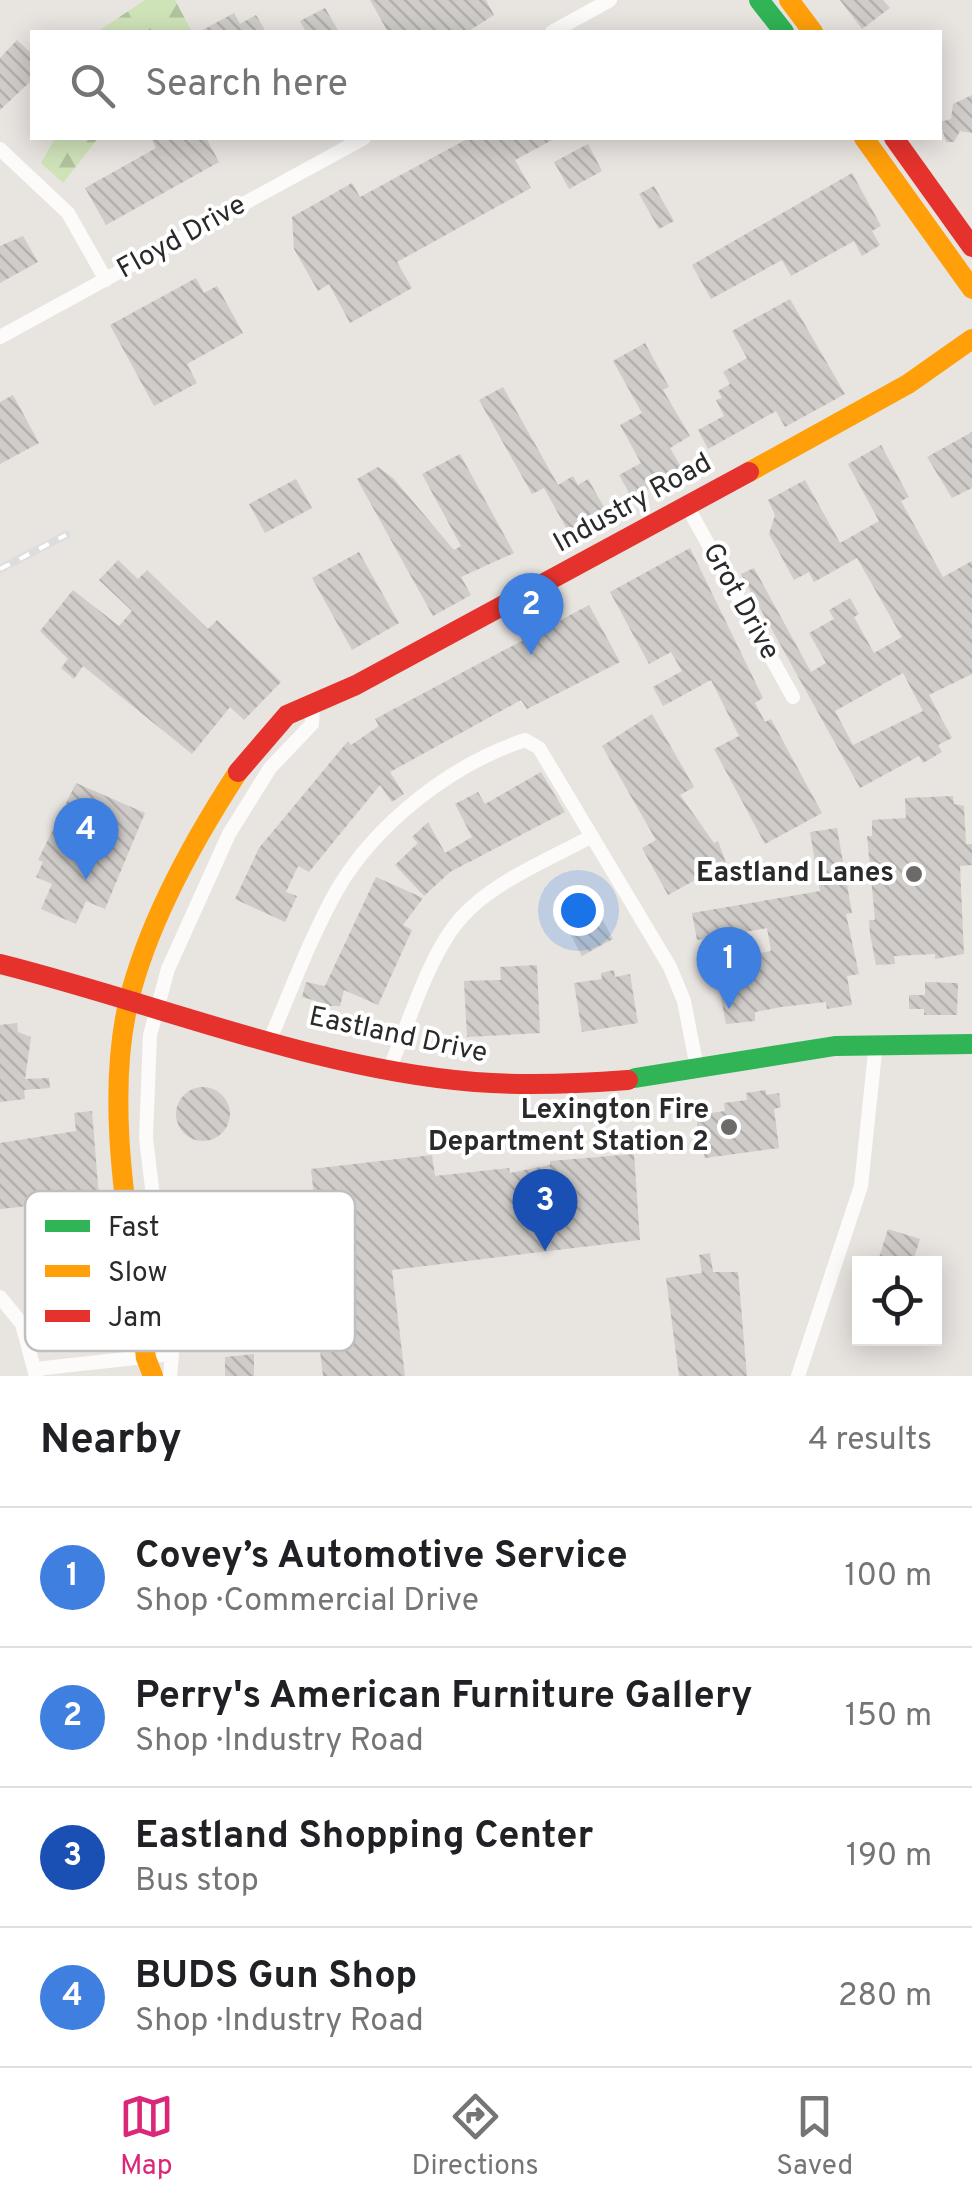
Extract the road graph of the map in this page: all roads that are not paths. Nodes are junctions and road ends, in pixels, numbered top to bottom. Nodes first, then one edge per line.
1 (610, 0) edge
2 (759, 0) edge
3 (788, 0) edge
4 (556, 30) edge
5 (782, 30) edge
6 (811, 30) edge
7 (360, 140) edge
8 (865, 140) edge
9 (895, 140) edge
10 (0, 150) edge
11 (972, 247) edge
12 (106, 280) junction
13 (972, 290) edge
14 (0, 337) edge
15 (972, 338) edge
16 (687, 506) junction
17 (792, 697) dead end
18 (313, 706) junction
19 (592, 836) junction
20 (0, 964) edge
21 (129, 998) junction
22 (157, 1006) junction
23 (272, 1037) junction
24 (876, 1043) junction
25 (972, 1044) edge
26 (390, 1067) junction
27 (697, 1068) junction
28 (128, 1191) edge
29 (153, 1191) edge
30 (0, 1297) edge
31 (25, 1335) edge
32 (172, 1351) edge
33 (172, 1354) junction
34 (149, 1367) edge
35 (35, 1372) edge
36 (170, 1376) edge
37 (798, 1376) edge

1 - 4 street
2 - 5 main road
3 - 6 main road
7 - 12 street, Floyd Drive
8 - 13 main road
9 - 11 main road
10 - 12 street
12 - 14 street, Floyd Drive
15 - 16 main road, Industry Road
16 - 17 street, Grot Drive
16 - 18 main road, Industry Road
18 - 21 main road, Industry Road
18 - 22 street
19 - 23 street
19 - 26 street
19 - 27 street
20 - 21 main road, Eastland Drive
21 - 22 main road, Eastland Drive
21 - 28 main road, Industry Road
22 - 23 main road, Eastland Drive
22 - 29 street
23 - 26 main road, Eastland Drive
24 - 25 main road, Eastland Drive
24 - 27 main road, Eastland Drive
24 - 37 street
26 - 27 main road, Eastland Drive
30 - 31 street
32 - 33 street
33 - 34 street
33 - 36 street
34 - 35 street

